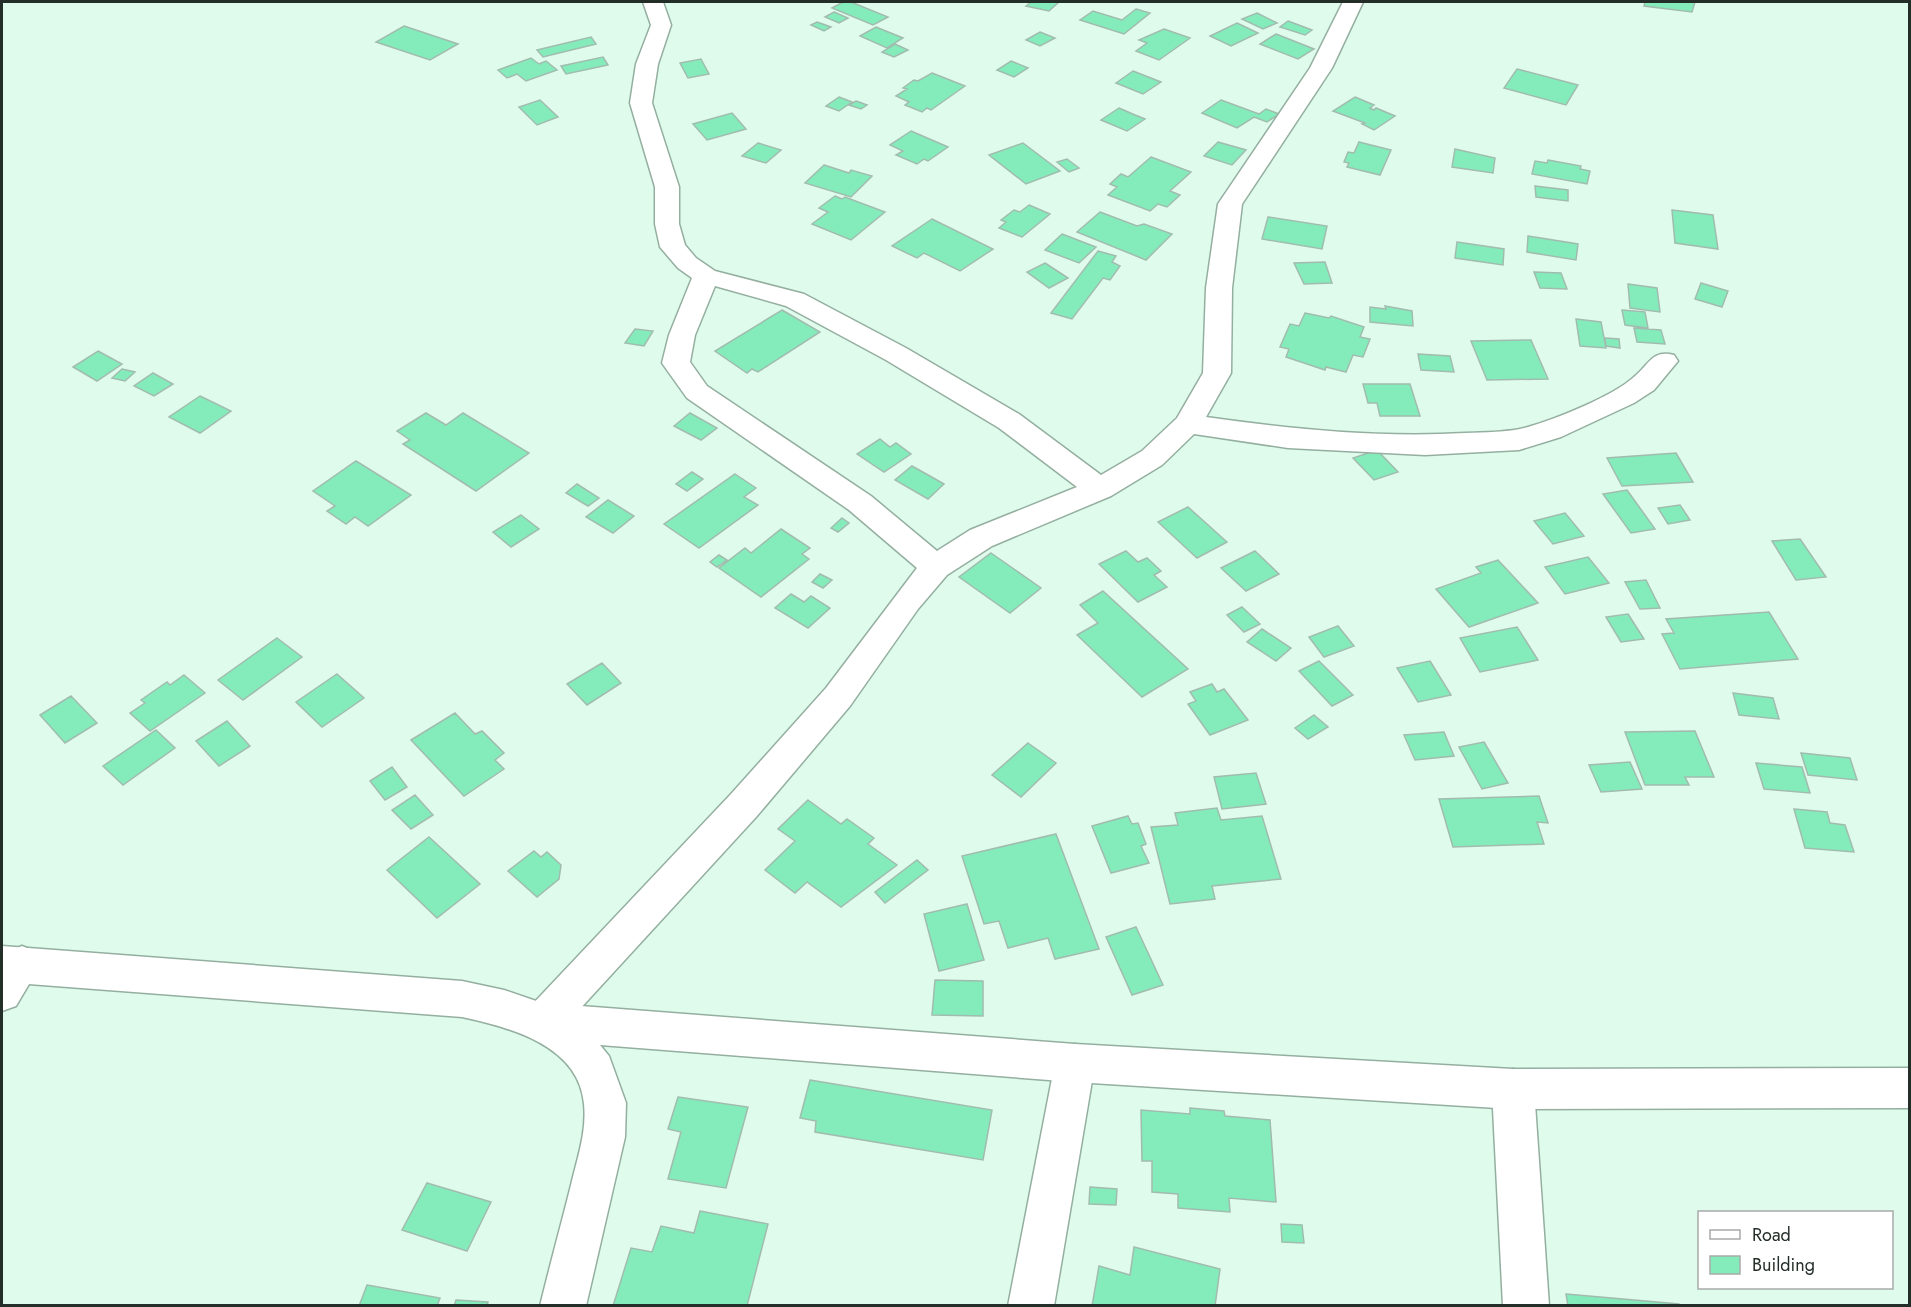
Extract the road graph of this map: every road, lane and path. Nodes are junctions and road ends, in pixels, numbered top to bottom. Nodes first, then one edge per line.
1 (654, 2) edge
2 (1353, 2) edge
3 (706, 276) junction
4 (1665, 361) dead end
5 (1188, 424) junction
6 (1100, 489) junction
7 (936, 567) junction
8 (8, 974) edge
9 (542, 1022) junction
10 (1075, 1063) junction
11 (1910, 1088) edge
12 (1513, 1089) junction
13 (563, 1305) edge
14 (1031, 1305) edge
15 (1526, 1305) edge

1 - 3 street
2 - 5 street
3 - 6 street
3 - 7 street
4 - 5 street
5 - 6 street
6 - 7 street
7 - 9 street
8 - 9 street
9 - 10 street
9 - 13 street
10 - 12 street
10 - 14 street
11 - 12 street
12 - 15 street

